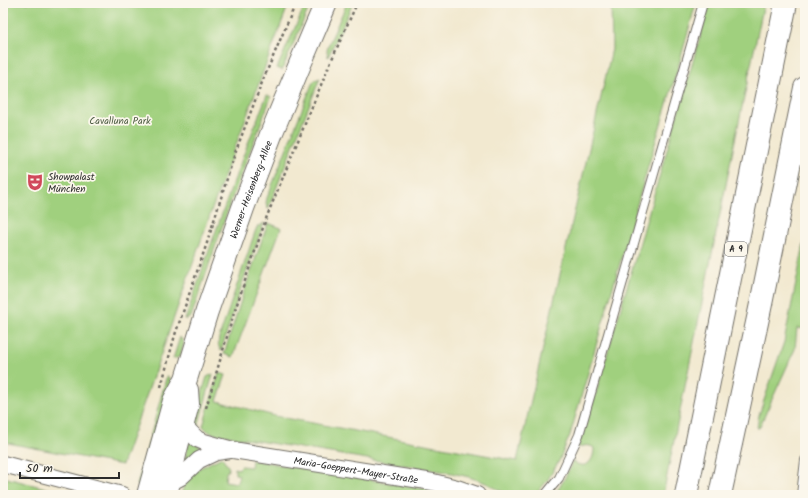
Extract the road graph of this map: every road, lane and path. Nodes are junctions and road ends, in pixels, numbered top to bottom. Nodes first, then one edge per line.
1 (296, 3) edge
2 (326, 3) edge
3 (356, 3) edge
4 (702, 3) edge
5 (786, 3) edge
6 (805, 88) edge
7 (186, 379) junction
8 (160, 390) dead end
9 (206, 409) dead end
10 (183, 425) junction
11 (233, 450) junction
12 (805, 460) edge
13 (3, 464) edge
14 (167, 489) edge
15 (122, 495) edge
16 (148, 495) edge
17 (477, 495) edge
18 (545, 495) edge
19 (686, 495) edge
20 (720, 495) edge
21 (801, 495) edge

1 - 8 path
2 - 7 main road, Werner-Heisenberg-Allee
3 - 9 path
4 - 18 lane
5 - 19 main road, A 9
6 - 20 main road
7 - 10 main road, Werner-Heisenberg-Allee
7 - 16 main road, Werner-Heisenberg-Allee
10 - 11 street, Maria-Goeppert-Mayer-Straße
10 - 14 main road, Werner-Heisenberg-Allee
11 - 14 street, Maria-Goeppert-Mayer-Straße
11 - 17 street, Maria-Goeppert-Mayer-Straße
12 - 21 lane
13 - 15 street

